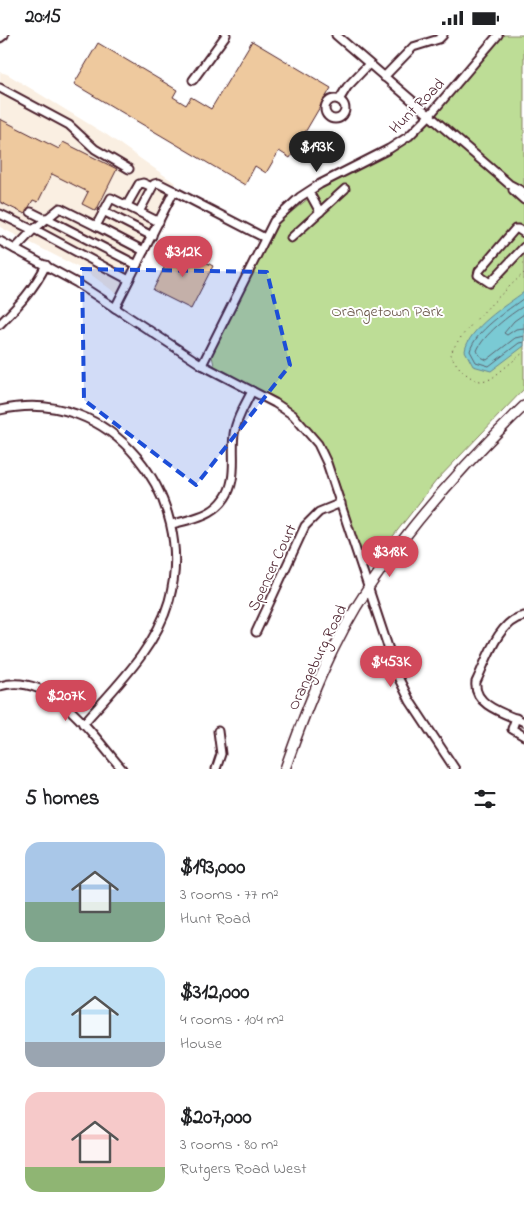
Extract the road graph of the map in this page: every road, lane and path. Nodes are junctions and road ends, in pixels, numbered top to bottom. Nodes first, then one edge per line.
1 (4, 35) edge
2 (226, 35) edge
3 (336, 35) edge
4 (425, 35) edge
5 (443, 35) edge
6 (498, 35) edge
7 (0, 38) edge
8 (432, 41) junction
9 (369, 64) junction
10 (384, 77) junction
11 (193, 80) dead end
12 (0, 87) edge
13 (339, 100) dead end
14 (429, 116) junction
15 (129, 169) dead end
16 (509, 184) junction
17 (152, 187) junction
18 (345, 189) dead end
19 (174, 191) junction
20 (309, 192) junction
21 (524, 192) edge
22 (524, 200) edge
23 (127, 205) junction
24 (103, 211) junction
25 (31, 212) dead end
26 (139, 212) junction
27 (320, 212) junction
28 (0, 214) edge
29 (46, 219) junction
30 (159, 222) junction
31 (96, 225) junction
32 (33, 230) junction
33 (524, 233) edge
34 (152, 236) junction
35 (265, 238) junction
36 (291, 238) dead end
37 (0, 241) edge
38 (524, 247) edge
39 (15, 249) junction
40 (144, 251) junction
41 (46, 265) junction
42 (137, 265) junction
43 (524, 273) edge
44 (129, 279) junction
45 (114, 308) junction
46 (0, 325) edge
47 (524, 352) edge
48 (202, 365) junction
49 (252, 391) junction
50 (524, 406) edge
51 (0, 410) edge
52 (341, 503) junction
53 (172, 524) junction
54 (368, 588) junction
55 (524, 616) edge
56 (256, 632) dead end
57 (0, 686) edge
58 (516, 718) junction
59 (524, 722) edge
60 (83, 724) junction
61 (218, 731) dead end
62 (524, 736) edge
63 (122, 769) edge
64 (216, 769) edge
65 (285, 769) edge
66 (455, 769) edge

1 - 7 street
2 - 11 street
3 - 9 street
4 - 8 street
5 - 8 street
6 - 14 street, Hunt Road
8 - 10 street
9 - 10 street
9 - 13 street
10 - 14 street
12 - 15 street
14 - 16 street
14 - 20 street, Hunt Road
16 - 21 street
16 - 22 street
17 - 19 street
17 - 23 street
17 - 26 street
18 - 27 street
19 - 30 street
19 - 35 street
20 - 27 street
20 - 35 street, Hunt Road
23 - 24 street
23 - 26 street
24 - 31 street
24 - 34 street
25 - 29 street
26 - 30 street
27 - 36 street
28 - 32 street
29 - 31 street
29 - 32 street
29 - 42 street
30 - 34 street
31 - 40 street
32 - 39 street
32 - 44 street
33 - 38 street
34 - 40 street
35 - 48 street, Hunt Road
37 - 39 street
39 - 41 street
40 - 42 street
41 - 45 street
41 - 46 street
42 - 44 street
43 - 47 path
44 - 45 street
45 - 48 street
48 - 49 street
49 - 52 street
49 - 53 street
50 - 54 main road, Orangeburg Road
51 - 53 street
52 - 54 street
52 - 56 street, Spencer Court
53 - 60 street
54 - 65 main road, Orangeburg Road
54 - 66 street
55 - 58 street
57 - 60 street
58 - 59 street
58 - 62 street
60 - 63 street
61 - 64 street

